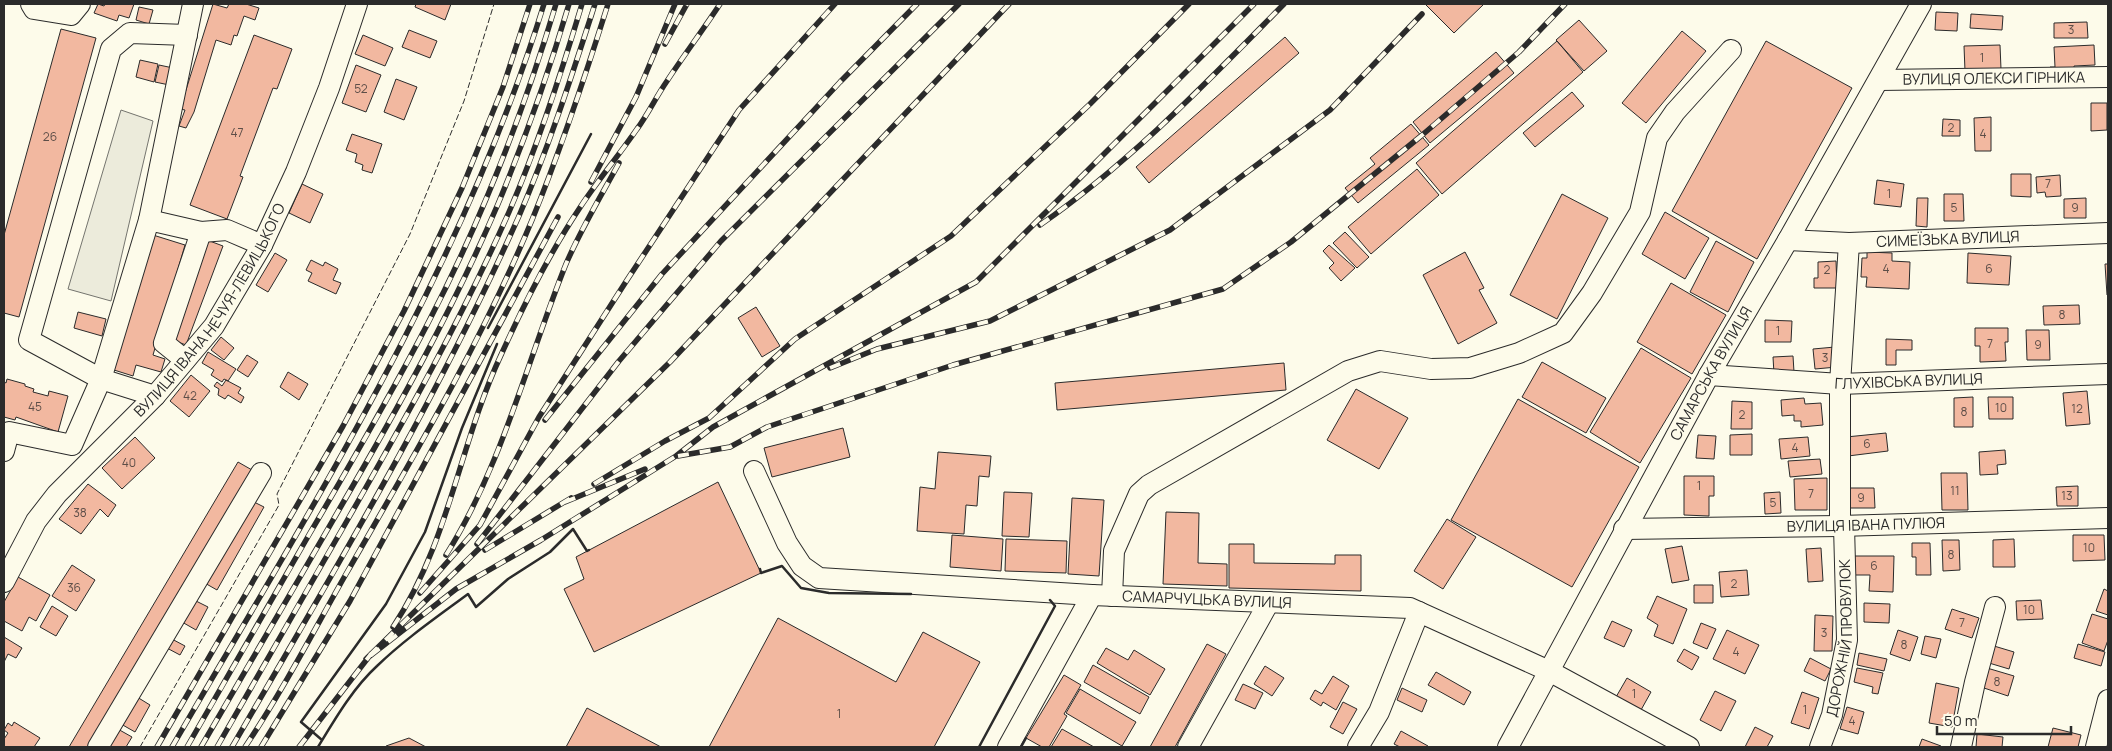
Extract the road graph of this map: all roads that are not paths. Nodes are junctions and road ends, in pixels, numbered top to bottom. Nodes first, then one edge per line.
1 (31, 4) edge
2 (80, 4) edge
3 (193, 4) edge
4 (357, 4) edge
5 (1921, 4) edge
6 (187, 34) junction
7 (1731, 50) dead end
8 (2108, 77) edge
9 (1879, 80) junction
10 (149, 220) junction
11 (201, 232) junction
12 (2108, 232) edge
13 (1788, 240) junction
14 (1849, 243) junction
15 (262, 245) junction
16 (186, 360) junction
17 (2108, 374) edge
18 (1709, 375) junction
19 (101, 379) junction
20 (1840, 384) junction
21 (156, 396) junction
22 (4, 451) edge
23 (754, 472) dead end
24 (261, 473) dead end
25 (2108, 518) edge
26 (1842, 526) junction
27 (1624, 529) junction
28 (4, 582) edge
29 (1092, 595) junction
30 (1112, 596) junction
31 (1269, 602) junction
32 (1995, 607) dead end
33 (1419, 612) junction
34 (1549, 671) junction
35 (2108, 700) edge
36 (98, 747) edge
37 (1008, 747) edge
38 (1188, 747) edge
39 (1358, 747) edge
40 (1508, 747) edge
41 (1689, 747) edge
42 (1820, 747) edge
43 (1961, 747) edge
44 (2096, 747) edge

1 - 2 street
3 - 6 street
4 - 15 street, ВУЛИЦЯ ІВАНА НЕЧУЯ-ЛЕВИЦЬКОГО
5 - 9 street, САМАРСЬКА ВУЛИЦЯ
6 - 10 street
6 - 19 street
7 - 30 street
8 - 9 street, ВУЛИЦЯ ОЛЕКСИ ГІРНИКА
9 - 13 street, САМАРСЬКА ВУЛИЦЯ
10 - 11 street
10 - 19 street
11 - 15 street
11 - 16 street
12 - 14 street, СИМЕЇЗЬКА ВУЛИЦЯ
13 - 14 street, СИМЕЇЗЬКА ВУЛИЦЯ
13 - 18 street, САМАРСЬКА ВУЛИЦЯ
14 - 20 street, ДОРОЖНІЙ ПРОВУЛОК
15 - 16 street, ВУЛИЦЯ ІВАНА НЕЧУЯ-ЛЕВИЦЬКОГО
16 - 21 street, ВУЛИЦЯ ІВАНА НЕЧУЯ-ЛЕВИЦЬКОГО
17 - 20 street, ГЛУХІВСЬКА ВУЛИЦЯ
18 - 20 street, ГЛУХІВСЬКА ВУЛИЦЯ
18 - 27 street, САМАРСЬКА ВУЛИЦЯ
19 - 21 street
19 - 22 street
20 - 26 street, ДОРОЖНІЙ ПРОВУЛОК
21 - 28 street, ВУЛИЦЯ ІВАНА НЕЧУЯ-ЛЕВИЦЬКОГО
23 - 29 street, САМАРЧУЦЬКА ВУЛИЦЯ
24 - 36 street
25 - 26 street, ВУЛИЦЯ ІВАНА ПУЛЮЯ
26 - 27 street, ВУЛИЦЯ ІВАНА ПУЛЮЯ
26 - 42 street, ДОРОЖНІЙ ПРОВУЛОК
27 - 34 street, САМАРСЬКА ВУЛИЦЯ
29 - 30 street, САМАРЧУЦЬКА ВУЛИЦЯ
29 - 37 street
30 - 31 street, САМАРЧУЦЬКА ВУЛИЦЯ
31 - 33 street, САМАРЧУЦЬКА ВУЛИЦЯ
31 - 38 street
32 - 43 street
33 - 34 street, САМАРЧУЦЬКА ВУЛИЦЯ
33 - 39 street
34 - 40 street, САМАРСЬКА ВУЛИЦЯ
34 - 41 street, САМАРЧУЦЬКА ВУЛИЦЯ
35 - 44 street

